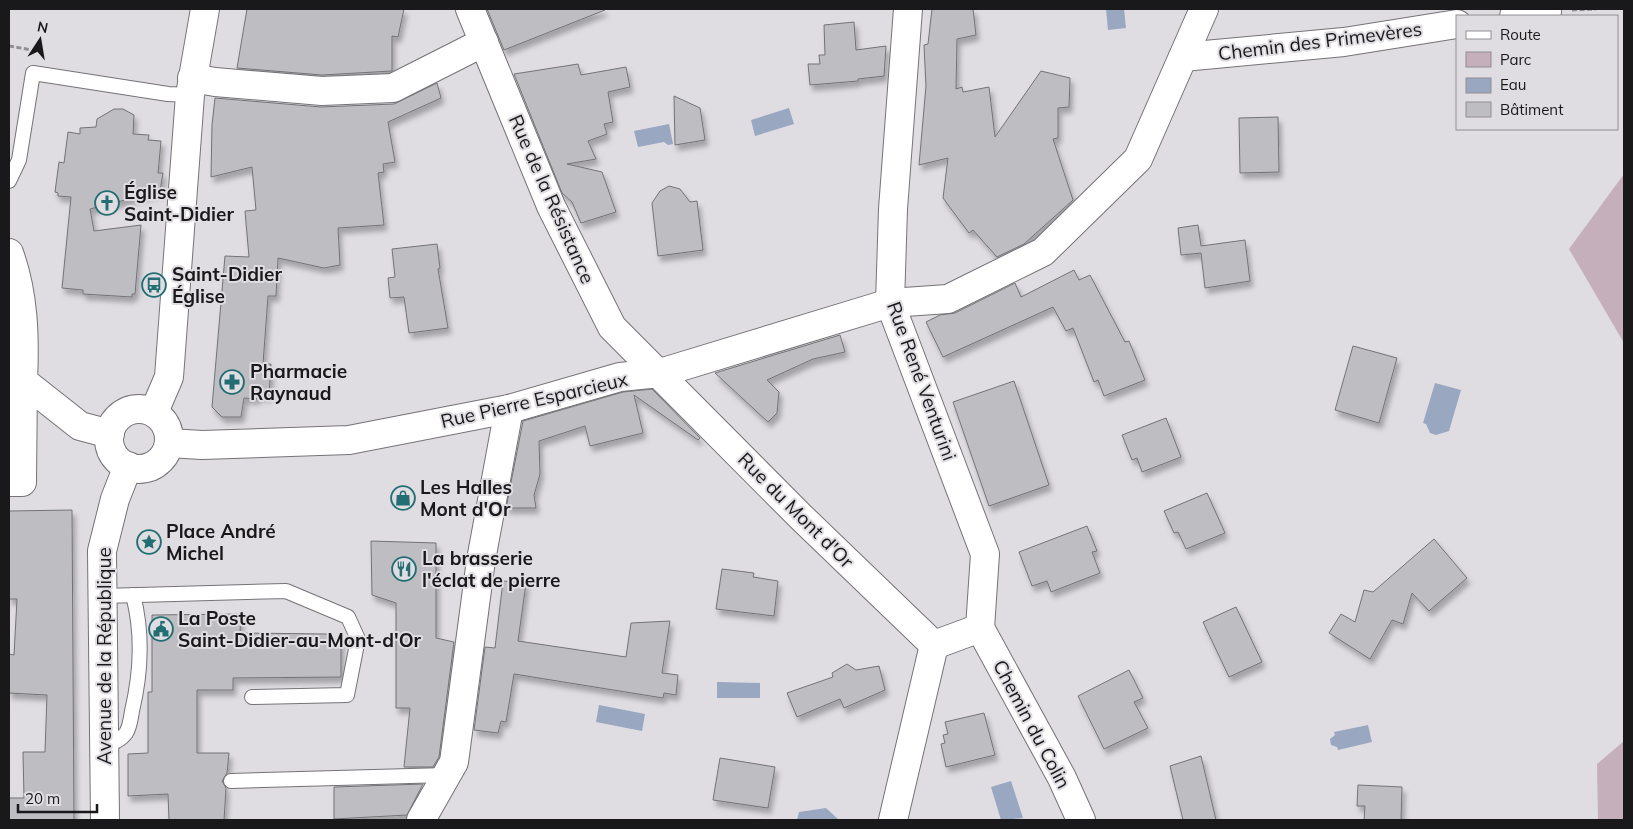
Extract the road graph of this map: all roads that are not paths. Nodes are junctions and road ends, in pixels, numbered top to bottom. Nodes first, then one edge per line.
1 (205, 9) edge
2 (470, 9) edge
3 (908, 9) edge
4 (1204, 9) edge
5 (1547, 12) dead end
6 (1522, 15) edge
7 (1456, 24) edge
8 (484, 42) junction
9 (1183, 57) junction
10 (191, 87) junction
11 (9, 181) edge
12 (9, 253) edge
13 (890, 303) junction
14 (660, 373) junction
15 (16, 382) edge
16 (509, 409) junction
17 (154, 412) junction
18 (110, 434) junction
19 (169, 443) junction
20 (128, 466) junction
21 (15, 482) edge
22 (133, 595) junction
23 (102, 596) junction
24 (980, 628) junction
25 (934, 645) junction
26 (252, 697) dead end
27 (103, 745) junction
28 (447, 775) junction
29 (231, 780) dead end
30 (104, 820) edge
31 (420, 820) edge
32 (893, 820) edge
33 (1081, 820) edge

1 - 10 street
2 - 8 street, Rue de la Résistance
3 - 13 street, Rue René Venturini
4 - 9 street, Rue Pierre Esparcieux
5 - 6 street
7 - 9 street, Chemin des Primevères
8 - 10 street
8 - 14 street, Rue de la Résistance
9 - 13 street, Rue Pierre Esparcieux
10 - 11 lane
10 - 17 street
12 - 15 street
13 - 14 street, Rue Pierre Esparcieux
13 - 24 street, Rue René Venturini
14 - 16 street, Rue Pierre Esparcieux
14 - 25 street, Rue du Mont d'Or
15 - 18 street
15 - 21 street
16 - 19 street, Rue Pierre Esparcieux
16 - 28 street
17 - 18 street
17 - 19 street
18 - 20 street
19 - 20 street
20 - 23 street, Avenue de la République
22 - 23 lane
22 - 26 lane
22 - 27 lane
23 - 27 street, Avenue de la République
24 - 25 street
24 - 33 street, Chemin du Colin
25 - 32 street
27 - 30 street, Avenue de la République
28 - 29 lane
28 - 31 street

